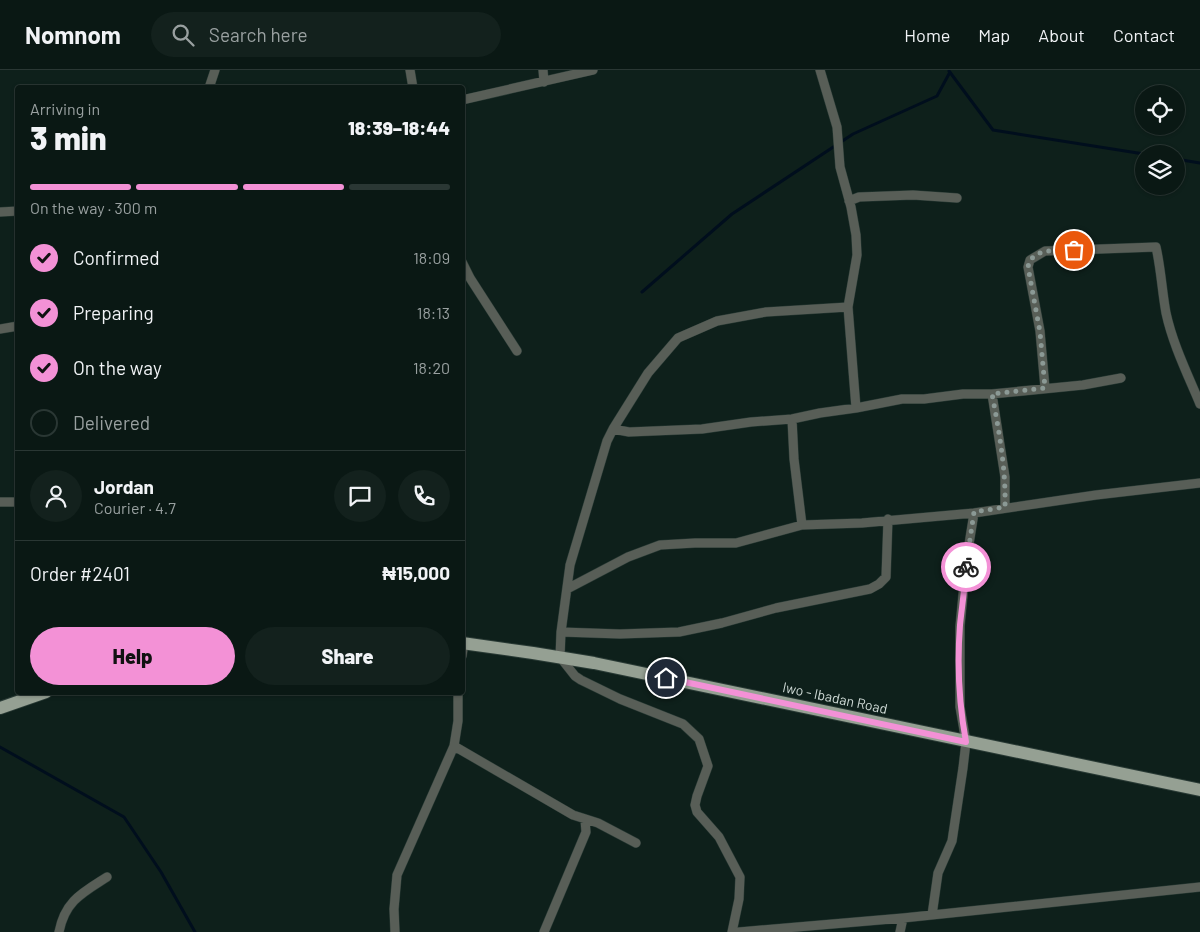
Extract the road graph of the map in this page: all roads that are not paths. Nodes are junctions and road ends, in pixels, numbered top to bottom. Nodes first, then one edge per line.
1 (215, 70) edge
2 (410, 70) edge
3 (543, 70) edge
4 (593, 70) edge
5 (820, 70) edge
6 (544, 82) junction
7 (210, 85) edge
8 (413, 85) edge
9 (465, 99) edge
10 (957, 198) dead end
11 (849, 201) junction
12 (15, 211) edge
13 (0, 212) edge
14 (465, 268) edge
15 (848, 307) junction
16 (15, 326) edge
17 (0, 329) edge
18 (517, 350) dead end
19 (1121, 378) dead end
20 (1045, 388) junction
21 (992, 394) junction
22 (1200, 404) edge
23 (856, 408) junction
24 (792, 419) junction
25 (613, 429) junction
26 (1200, 484) edge
27 (0, 502) edge
28 (15, 502) edge
29 (1005, 507) junction
30 (974, 512) junction
31 (888, 520) junction
32 (802, 525) junction
33 (567, 589) junction
34 (560, 632) junction
35 (465, 647) edge
36 (560, 657) junction
37 (37, 695) edge
38 (458, 695) edge
39 (0, 708) edge
40 (966, 742) junction
41 (454, 746) junction
42 (1200, 790) edge
43 (585, 820) junction
44 (636, 843) dead end
45 (107, 877) dead end
46 (1200, 887) edge
47 (932, 915) junction
48 (903, 918) junction
49 (783, 930) edge
50 (59, 932) edge
51 (394, 932) edge
52 (544, 932) edge
53 (732, 932) edge
54 (739, 932) edge
55 (900, 932) edge

1 - 7 street
2 - 8 street
3 - 6 street
4 - 6 street
5 - 11 street
6 - 9 street
10 - 11 street
11 - 15 street
12 - 13 street
14 - 18 street
15 - 23 street
15 - 25 street
16 - 17 street
19 - 20 street
20 - 21 street
20 - 22 street
21 - 23 street
21 - 29 street
23 - 24 street
24 - 25 street
24 - 32 street
25 - 33 street
26 - 29 street
27 - 28 street
29 - 30 street
30 - 31 street
30 - 40 street
31 - 32 street
31 - 34 street
32 - 33 street
33 - 34 street
34 - 36 street
35 - 36 main road, Iwo - Ibadan Road
36 - 40 main road, Iwo - Ibadan Road
36 - 53 street
37 - 39 main road
38 - 41 street
40 - 42 main road, Iwo - Ibadan Road
40 - 47 street
41 - 43 street
41 - 51 street
43 - 44 street
43 - 52 street
45 - 50 street
46 - 47 street
47 - 48 street
48 - 49 street
48 - 55 street
49 - 54 street

